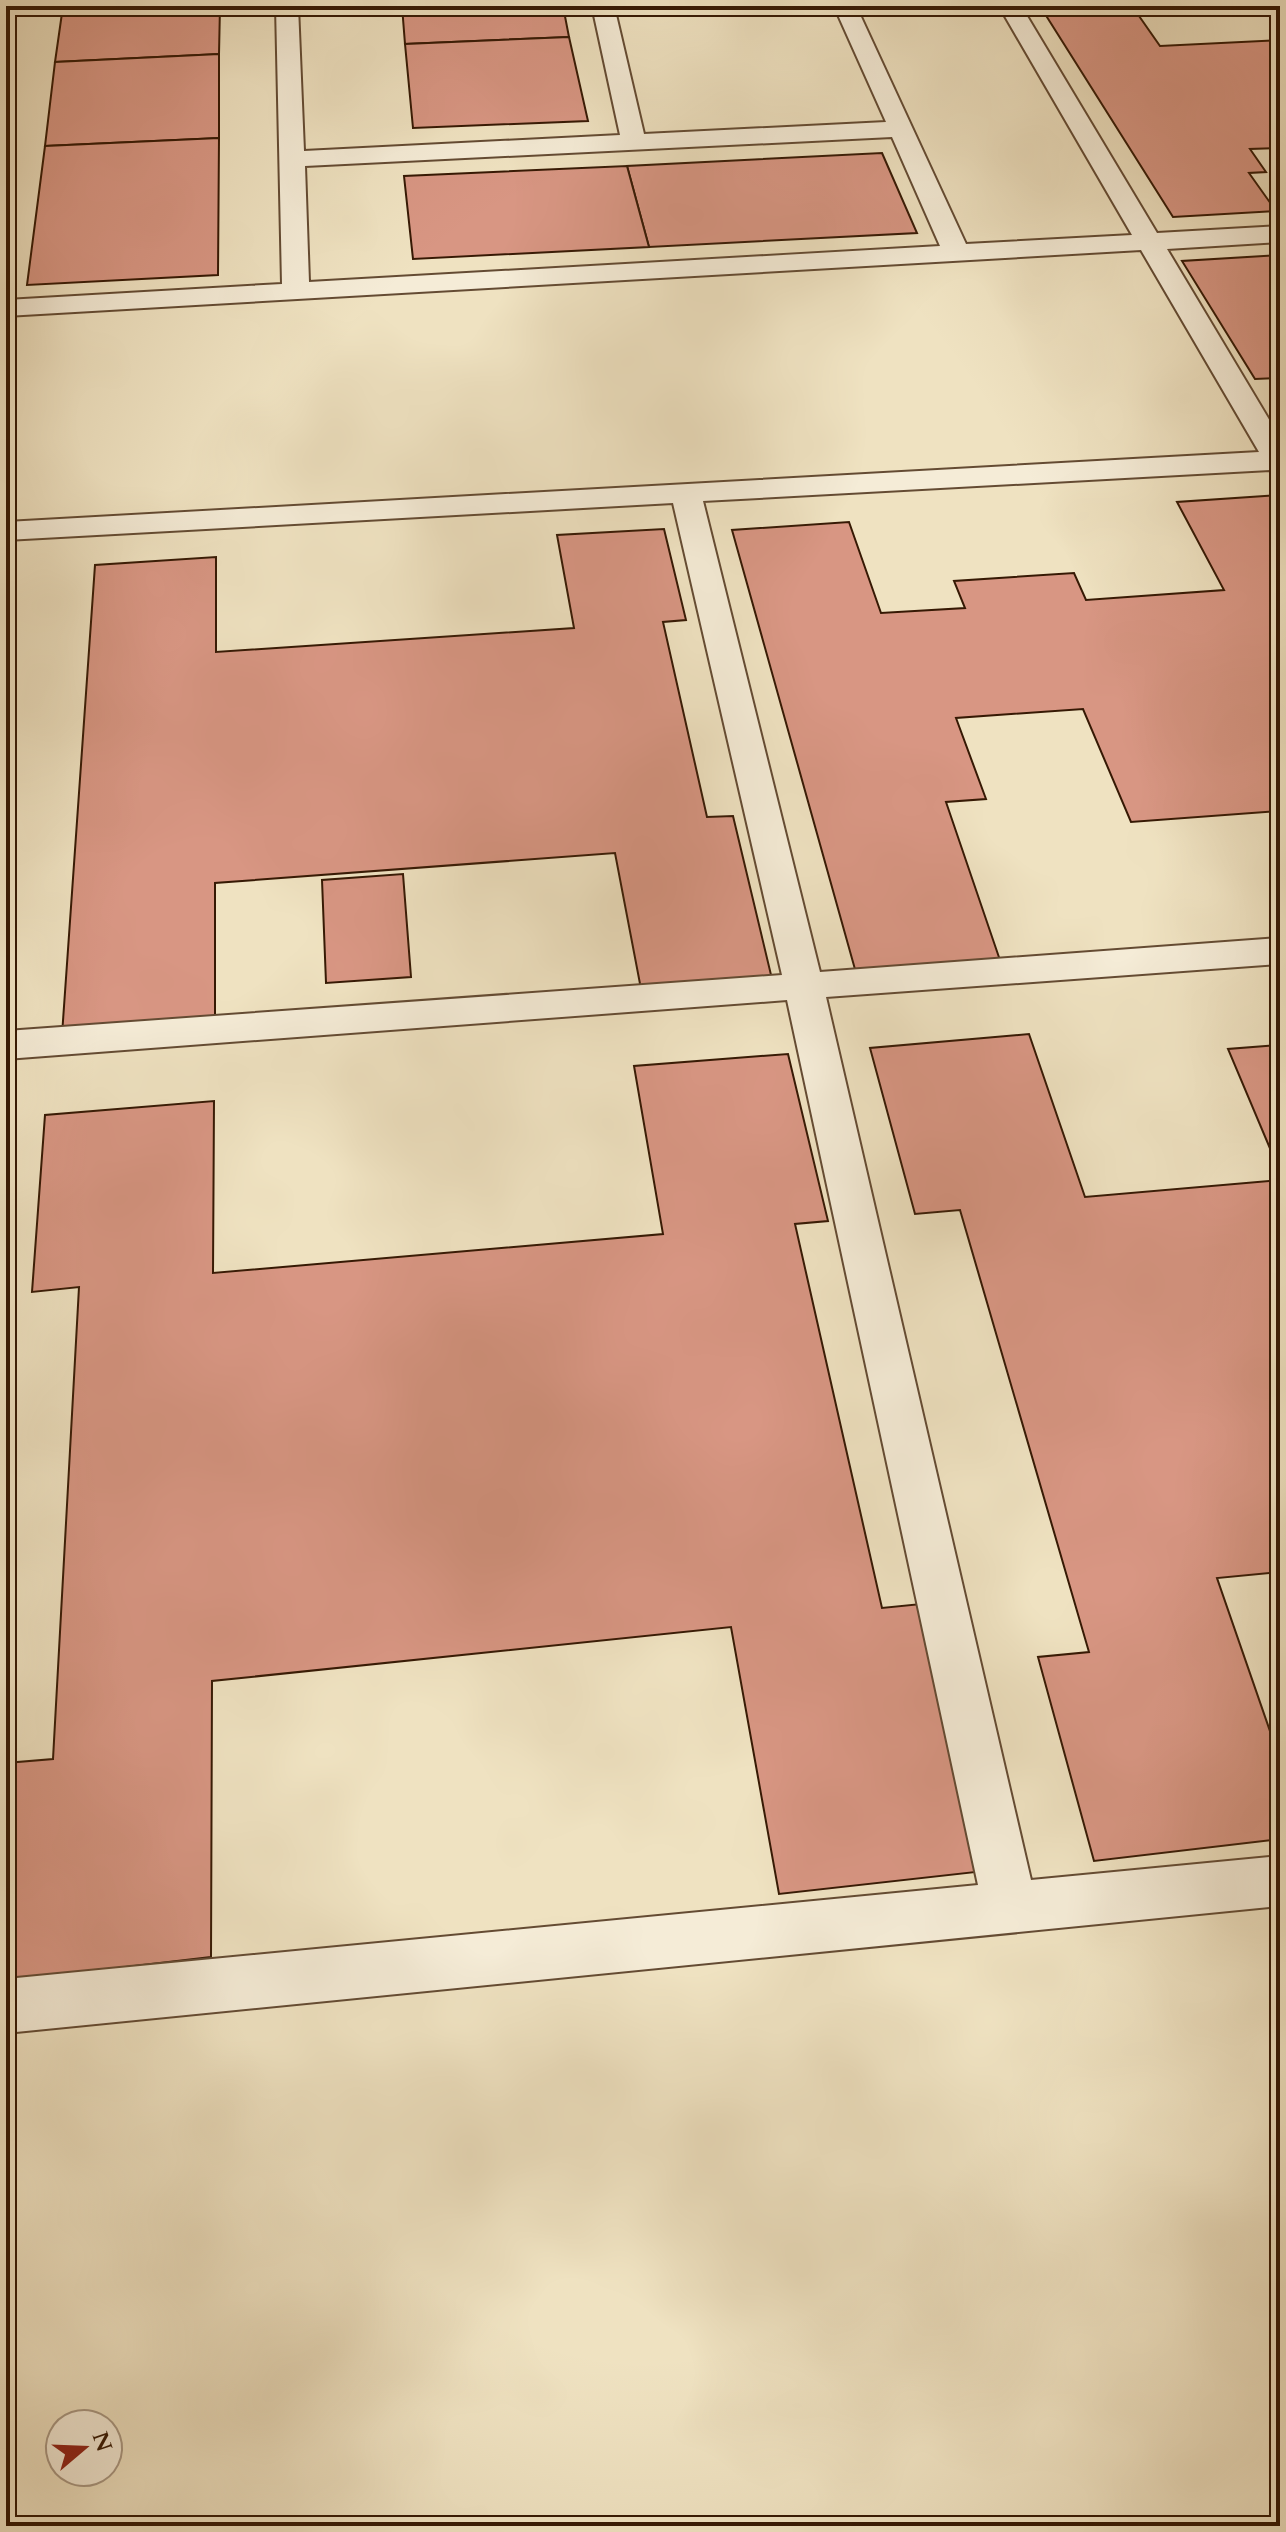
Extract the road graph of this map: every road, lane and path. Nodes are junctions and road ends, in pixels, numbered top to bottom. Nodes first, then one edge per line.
1 (7, 6) edge
2 (287, 6) edge
3 (603, 6) edge
4 (845, 6) edge
5 (1010, 6) edge
6 (6, 12) edge
7 (900, 129) junction
8 (634, 142) junction
9 (292, 159) junction
10 (1280, 234) edge
11 (1150, 242) junction
12 (957, 253) junction
13 (296, 291) junction
14 (6, 308) edge
15 (1279, 461) edge
16 (686, 493) junction
17 (6, 531) edge
18 (1280, 951) edge
19 (804, 986) junction
20 (6, 1045) edge
21 (1280, 1881) edge
22 (1010, 1908) junction
23 (6, 2006) edge

1 - 6 street
2 - 9 street
3 - 8 street
4 - 7 street
5 - 11 street
7 - 8 street
7 - 12 street
8 - 9 street
9 - 13 street
10 - 11 street
11 - 12 street
11 - 15 street
12 - 13 street
13 - 14 street
15 - 16 street
16 - 17 street
16 - 19 street
18 - 19 street
19 - 20 street
19 - 22 street
21 - 22 street
22 - 23 street

